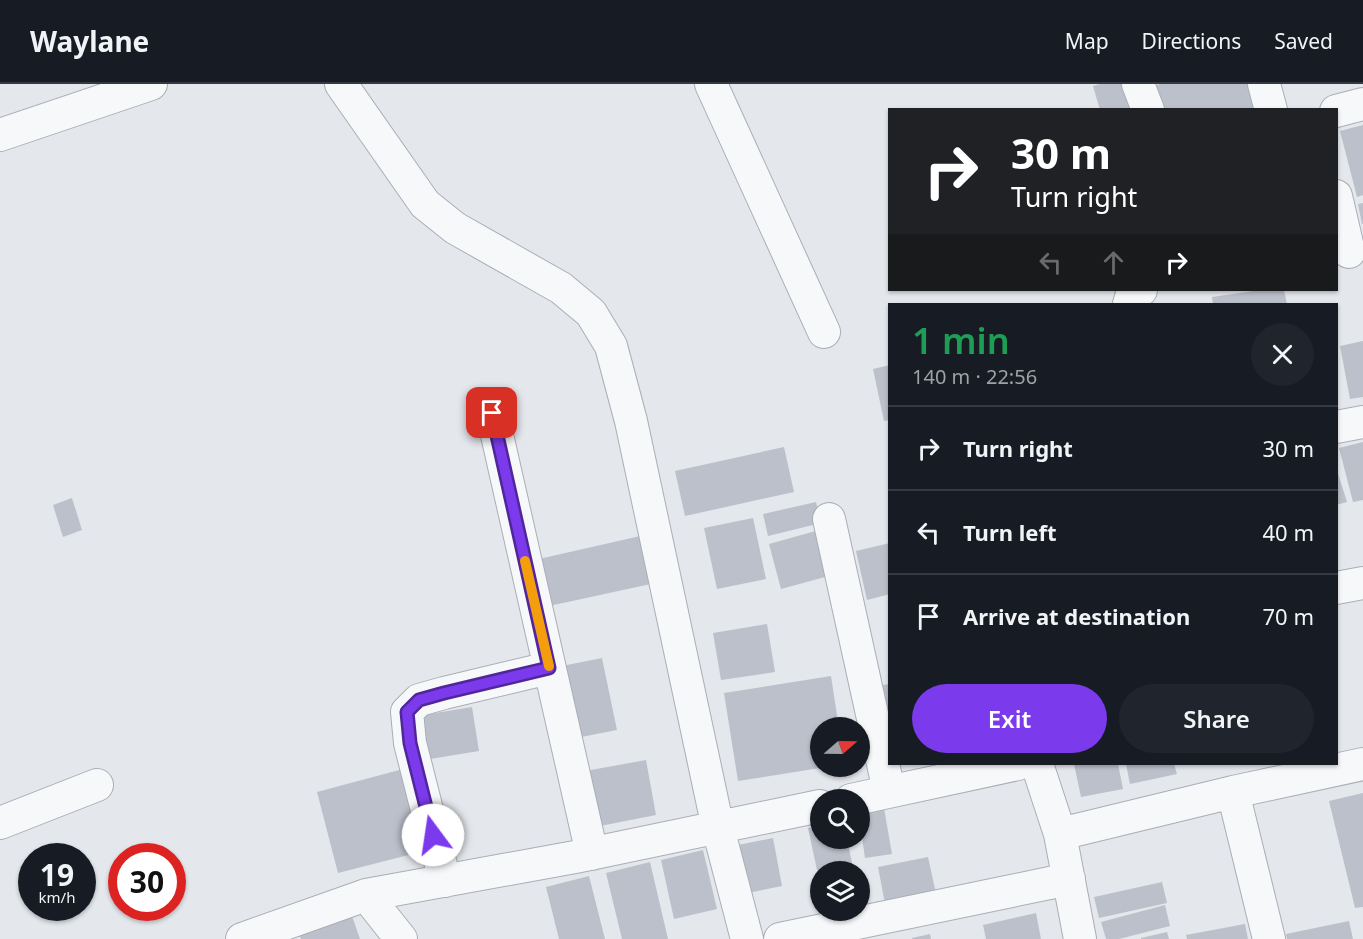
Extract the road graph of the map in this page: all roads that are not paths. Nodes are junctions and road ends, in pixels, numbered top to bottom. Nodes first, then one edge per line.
1 (151, 84) edge
2 (341, 84) edge
3 (711, 84) edge
4 (1138, 84) edge
5 (1264, 84) edge
6 (1363, 104) edge
7 (1147, 108) edge
8 (1270, 108) edge
9 (1338, 110) edge
10 (0, 135) edge
11 (1338, 204) edge
12 (1350, 252) edge
13 (1140, 291) edge
14 (1129, 303) edge
15 (824, 332) dead end
16 (492, 413) dead end
17 (1363, 422) edge
18 (1338, 427) edge
19 (829, 519) dead end
20 (1363, 583) edge
21 (1338, 588) edge
22 (549, 668) junction
23 (1363, 764) edge
24 (1013, 765) edge
25 (1037, 765) edge
26 (97, 785) dead end
27 (889, 791) junction
28 (1233, 792) junction
29 (870, 796) edge
30 (810, 808) edge
31 (0, 823) edge
32 (718, 828) junction
33 (1060, 834) junction
34 (592, 854) junction
35 (1069, 879) junction
36 (445, 881) junction
37 (366, 895) junction
38 (242, 939) edge
39 (401, 939) edge
40 (747, 939) edge
41 (780, 939) edge
42 (1080, 939) edge
43 (1269, 939) edge

1 - 10 street
2 - 32 street
3 - 15 street
4 - 7 street
5 - 8 street
6 - 9 street
11 - 12 street
13 - 14 street
16 - 22 street
17 - 18 street
19 - 27 street
20 - 21 street
22 - 34 street
22 - 36 street
23 - 28 street
24 - 27 street
25 - 33 street
26 - 31 street
27 - 29 street
28 - 33 street
28 - 43 street
30 - 32 street
32 - 34 street
32 - 40 street
33 - 35 street
34 - 36 street
35 - 41 street
35 - 42 street
36 - 37 street
37 - 38 street
37 - 39 street

